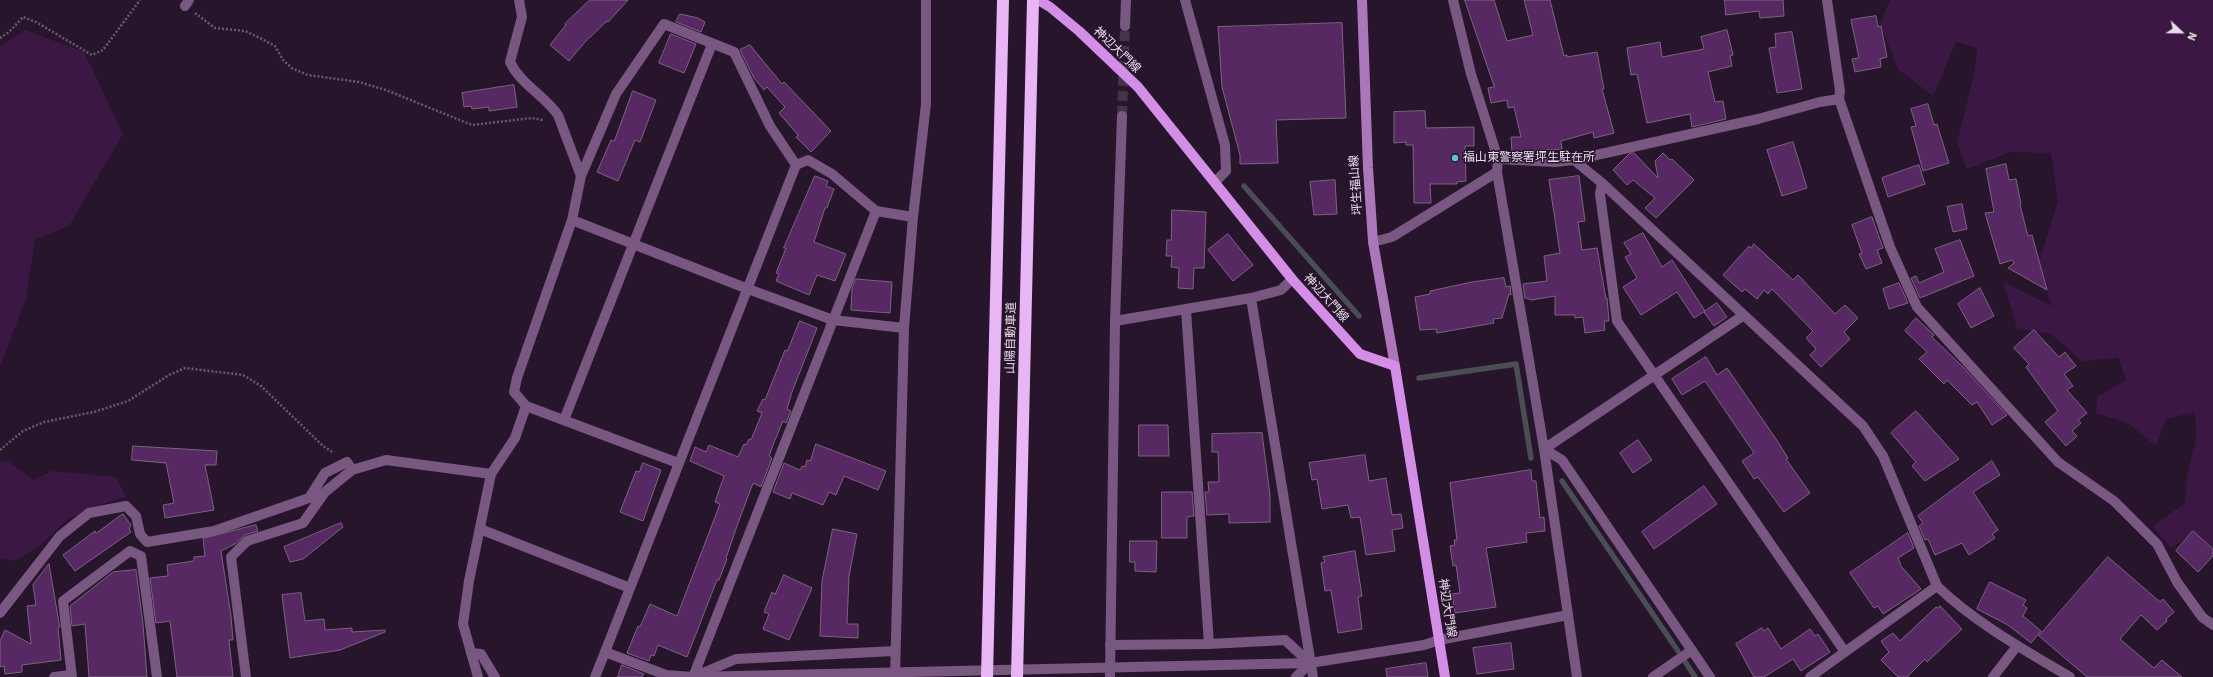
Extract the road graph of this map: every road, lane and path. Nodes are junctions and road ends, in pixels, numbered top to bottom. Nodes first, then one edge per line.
1 (140, 0) edge
2 (519, 0) edge
3 (926, 0) edge
4 (1003, 0) edge
5 (1033, 0) edge
6 (1038, 0) edge
7 (1126, 0) edge
8 (1186, 0) edge
9 (1362, 0) edge
10 (1453, 0) edge
11 (1828, 0) edge
12 (187, 3) edge
13 (1125, 26) tunnel mouth
14 (0, 38) edge
15 (712, 44) junction
16 (1839, 99) junction
17 (1122, 116) tunnel mouth
18 (545, 121) dead end
19 (1498, 159) junction
20 (1574, 160) junction
21 (796, 165) junction
22 (1497, 172) junction
23 (581, 176) junction
24 (1215, 182) junction
25 (1602, 183) junction
26 (876, 210) junction
27 (913, 217) junction
28 (572, 220) junction
29 (1374, 242) junction
30 (633, 244) junction
31 (1292, 280) junction
32 (748, 289) junction
33 (1251, 298) junction
34 (1186, 310) junction
35 (1744, 315) junction
36 (833, 320) junction
37 (1115, 321) junction
38 (904, 328) junction
39 (1395, 366) junction
40 (1654, 376) junction
41 (526, 406) junction
42 (564, 420) junction
43 (1544, 449) junction
44 (0, 450) edge
45 (678, 463) junction
46 (349, 466) junction
47 (491, 474) junction
48 (480, 529) junction
49 (147, 542) junction
50 (141, 556) junction
51 (1937, 586) junction
52 (630, 588) junction
53 (0, 613) edge
54 (1568, 615) junction
55 (2213, 625) edge
56 (1439, 640) junction
57 (1209, 644) junction
58 (1110, 645) junction
59 (2017, 646) junction
60 (1692, 650) junction
61 (895, 651) junction
62 (605, 652) junction
63 (1845, 652) junction
64 (471, 653) junction
65 (1310, 663) junction
66 (72, 676) edge
67 (54, 677) edge
68 (157, 677) edge
69 (246, 677) edge
70 (478, 677) edge
71 (495, 677) edge
72 (594, 677) edge
73 (693, 677) edge
74 (895, 677) edge
75 (987, 677) edge
76 (1017, 677) edge
77 (1110, 677) edge
78 (1296, 677) edge
79 (1313, 677) edge
80 (1446, 677) edge
81 (1578, 677) edge
82 (1653, 677) edge
83 (1710, 677) edge
84 (1810, 677) edge
85 (1993, 677) edge
86 (2070, 677) edge

1 - 14 path
2 - 23 street
3 - 27 street
4 - 75 highway, 山陽自動車道
5 - 76 highway, 山陽自動車道
6 - 24 main road, 神辺大門線
7 - 13 street
8 - 24 street
9 - 29 main road, 坪生福山線
10 - 19 street
11 - 16 street
12 - 18 path
15 - 21 street
15 - 23 street
15 - 30 street
16 - 20 street
16 - 55 street
17 - 37 street
19 - 20 street
19 - 22 street
20 - 25 street
21 - 26 street
21 - 32 street
22 - 29 street
22 - 43 street
23 - 28 street
24 - 31 main road, 神辺大門線
25 - 35 street
25 - 40 street
26 - 27 street
26 - 36 street
27 - 38 street
28 - 30 street
28 - 41 street
29 - 39 main road, 坪生福山線
30 - 32 street
30 - 42 street
31 - 33 street
31 - 39 main road, 神辺大門線
32 - 36 street
32 - 45 street
33 - 34 street
33 - 65 street
34 - 37 street
34 - 57 street
35 - 40 street
35 - 51 street
36 - 38 street
36 - 73 street
37 - 58 street
38 - 61 street
39 - 56 main road, 神辺大門線
40 - 43 street
40 - 63 street
41 - 42 street
41 - 47 street
42 - 45 street
43 - 54 street
43 - 60 street
44 - 46 path
45 - 52 street
46 - 47 street
46 - 49 street
46 - 69 street
47 - 48 street
48 - 52 street
48 - 64 street
49 - 50 street
49 - 53 street
50 - 66 street
50 - 68 street
51 - 59 street
51 - 63 street
52 - 62 street
54 - 56 street
54 - 81 street
56 - 65 street
56 - 80 main road, 神辺大門線
57 - 58 street
57 - 65 street
58 - 77 street
59 - 85 street
59 - 86 street
60 - 82 street
60 - 83 street
61 - 73 street
61 - 74 street
62 - 72 street
62 - 73 street
63 - 84 street
64 - 70 street
64 - 71 street
65 - 73 street
65 - 78 street
65 - 79 street
66 - 67 street

